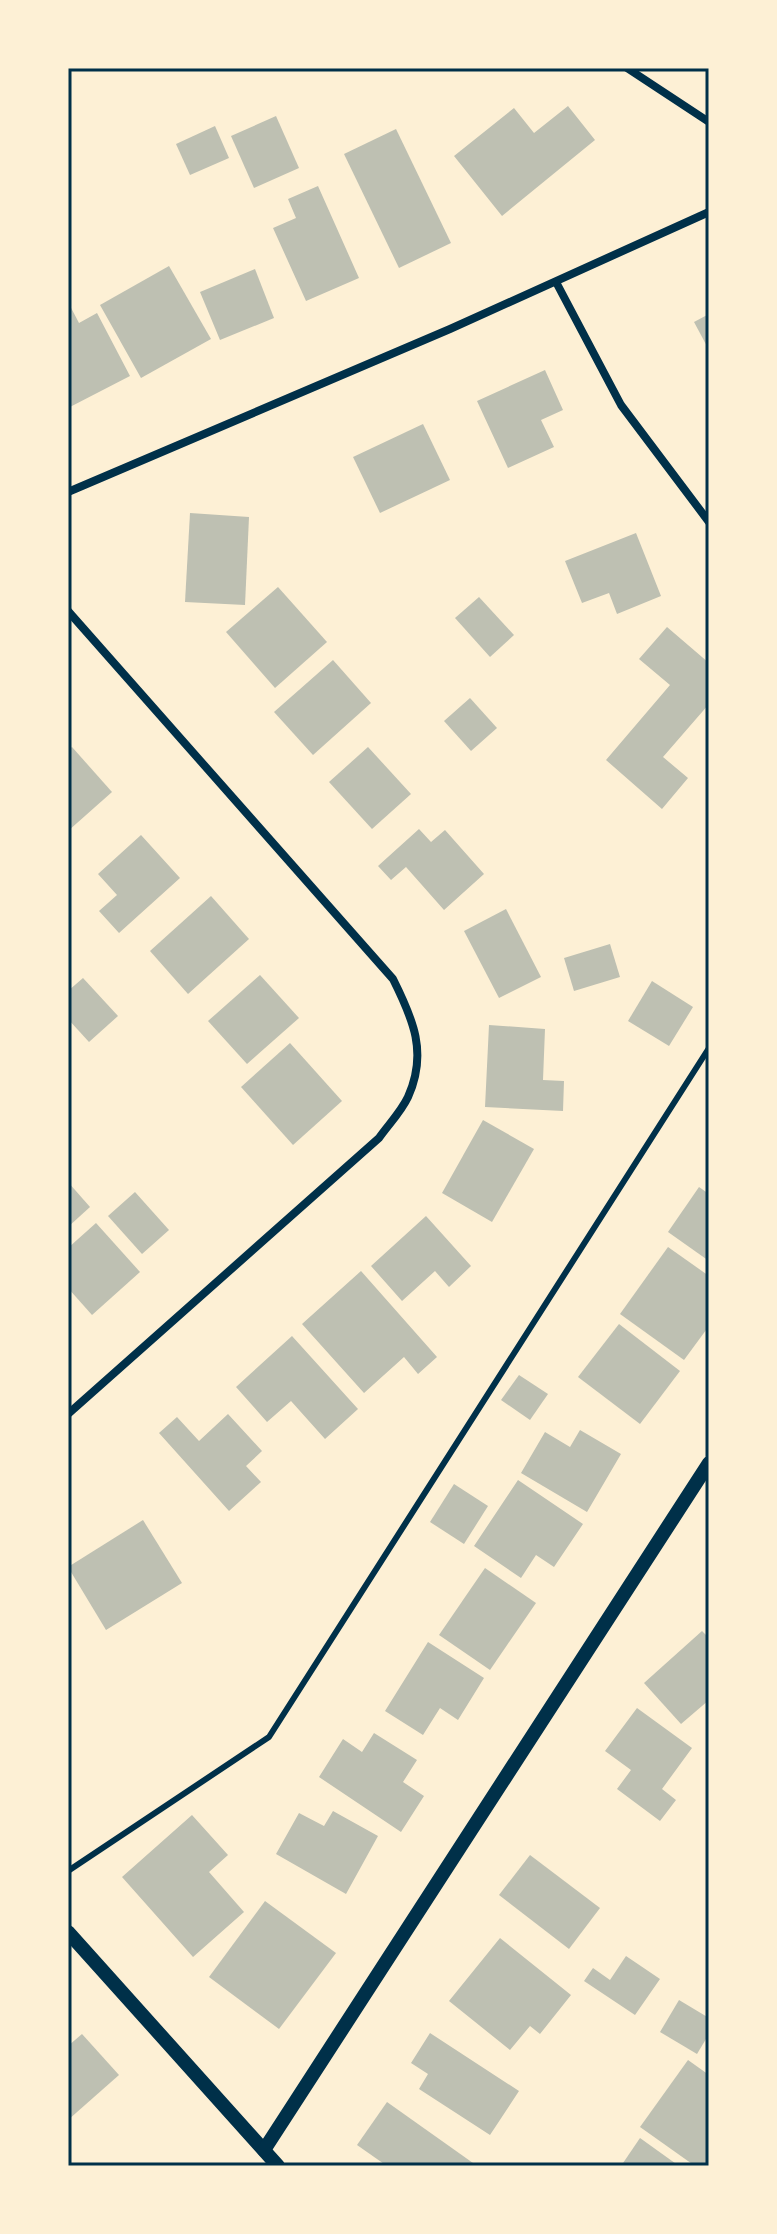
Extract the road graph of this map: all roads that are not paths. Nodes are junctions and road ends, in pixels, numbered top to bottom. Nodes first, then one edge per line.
1 (627, 68) edge
2 (709, 122) edge
3 (709, 212) edge
4 (556, 282) junction
5 (68, 492) edge
6 (709, 522) edge
7 (68, 611) edge
8 (709, 1048) edge
9 (68, 1414) edge
10 (709, 1463) edge
11 (68, 1871) edge
12 (68, 1932) edge
13 (264, 2150) junction
14 (278, 2166) edge

1 - 2 street
3 - 4 street
4 - 5 street
4 - 6 street
7 - 9 street
8 - 11 lane
10 - 13 street
12 - 13 street
13 - 14 street

